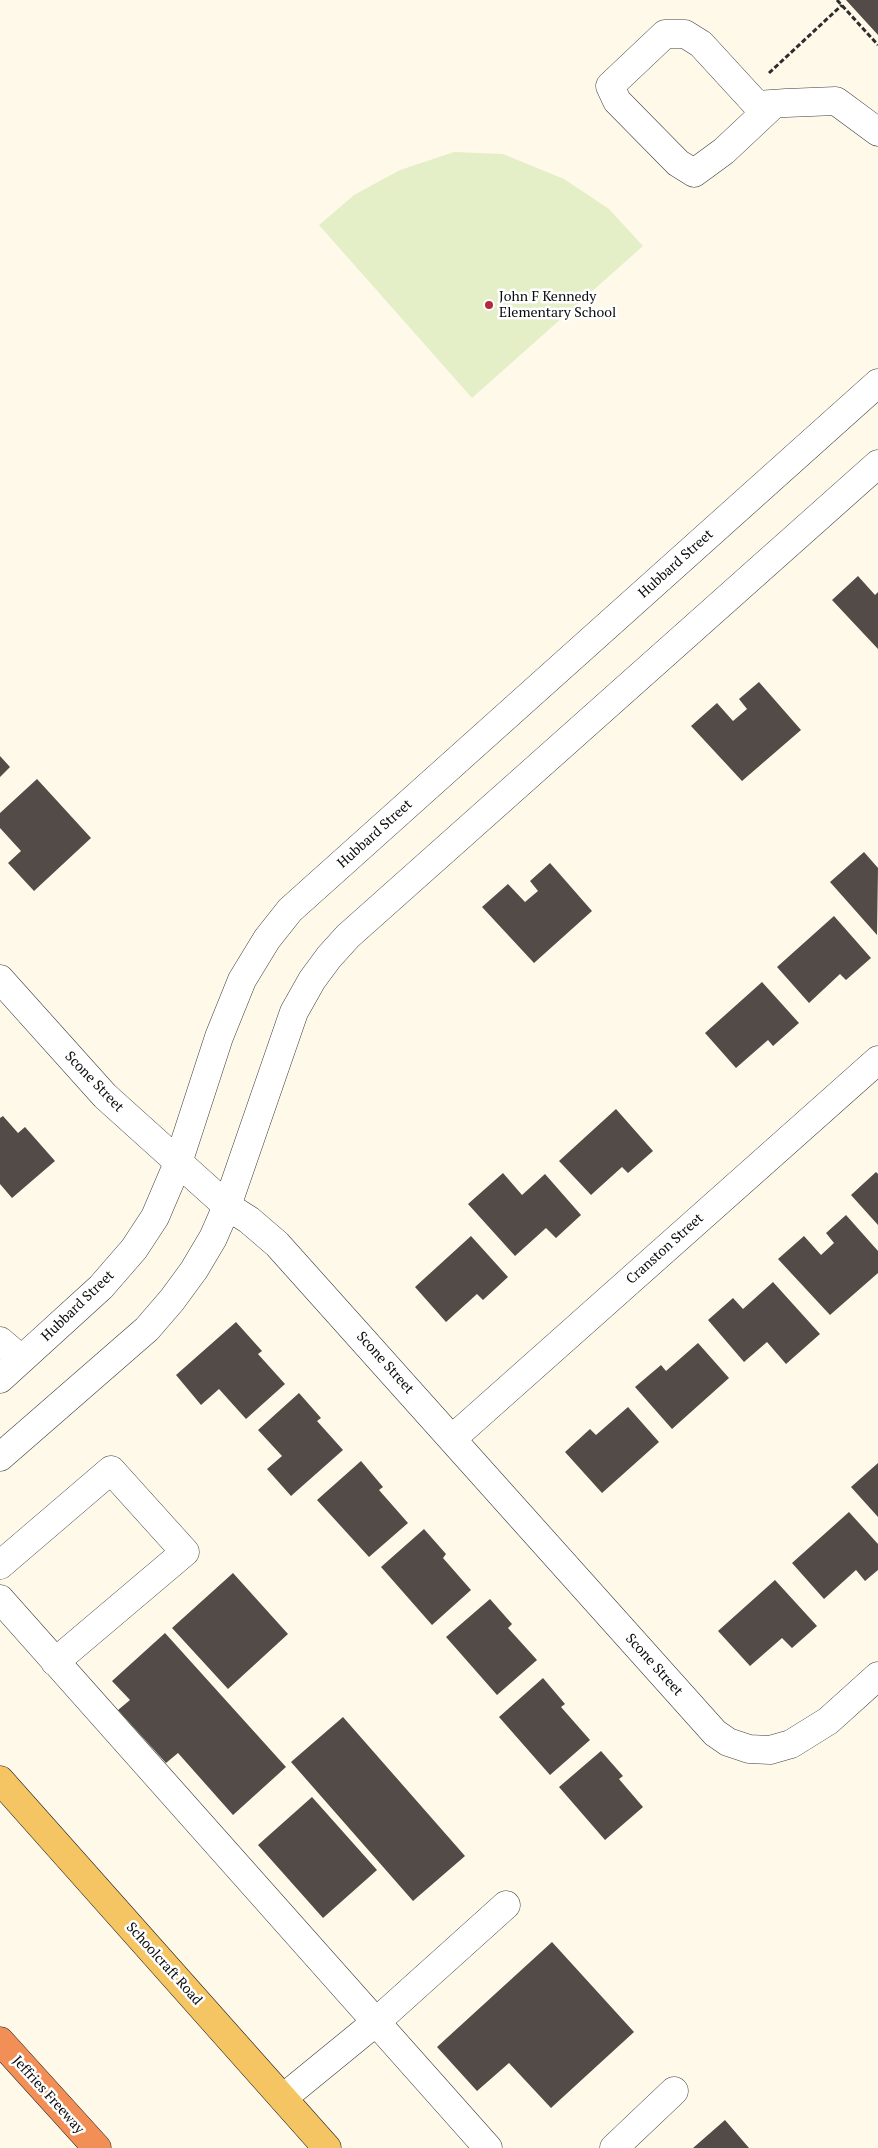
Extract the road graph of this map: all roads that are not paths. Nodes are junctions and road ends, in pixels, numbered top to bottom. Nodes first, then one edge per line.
1 (774, 104) junction
2 (878, 132) edge
3 (878, 383) edge
4 (878, 464) edge
5 (0, 979) edge
6 (878, 1060) edge
7 (178, 1162) junction
8 (228, 1206) junction
9 (0, 1341) edge
10 (22, 1360) junction
11 (0, 1379) edge
12 (453, 1438) junction
13 (0, 1457) edge
14 (0, 1564) edge
15 (0, 1599) edge
16 (55, 1662) junction
17 (878, 1676) edge
18 (0, 1780) edge
19 (506, 1905) dead end
20 (376, 2022) junction
21 (0, 2042) edge
22 (674, 2091) dead end
23 (283, 2098) junction
24 (96, 2148) edge
25 (327, 2148) edge
26 (488, 2148) edge
27 (614, 2148) edge

1 - 1 street
1 - 2 street
3 - 7 street, Hubbard Street
4 - 8 street
5 - 7 street, Scone Street
6 - 12 street, Cranston Street
7 - 8 street, Scone Street
7 - 10 street, Hubbard Street
8 - 12 street, Scone Street
8 - 13 street
9 - 10 street
10 - 11 street, Hubbard Street
12 - 17 street, Scone Street
14 - 16 street
15 - 16 street
16 - 20 street
18 - 23 main road, Schoolcraft Road
19 - 20 street
20 - 23 street
20 - 26 street
21 - 24 highway, Jeffries Freeway
22 - 27 street
23 - 25 main road, Schoolcraft Road

